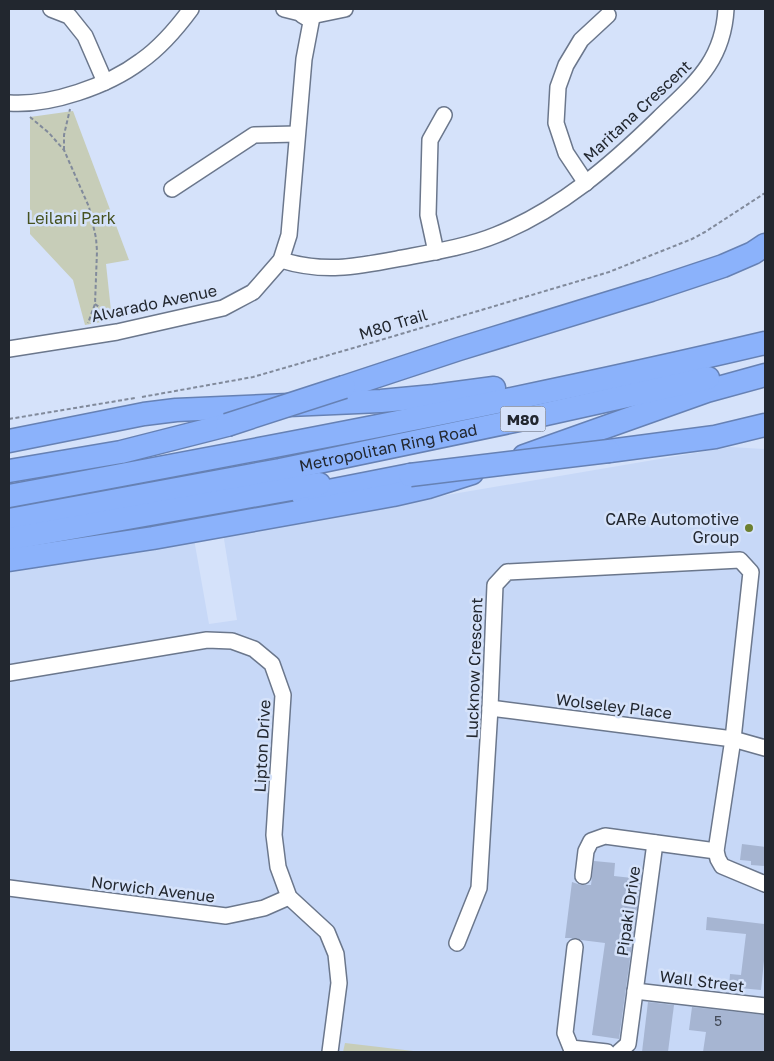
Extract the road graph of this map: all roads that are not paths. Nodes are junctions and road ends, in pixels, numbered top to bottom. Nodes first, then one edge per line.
1 (51, 9) edge
2 (191, 9) edge
3 (284, 9) edge
4 (345, 9) edge
5 (726, 9) edge
6 (308, 13) edge
7 (608, 15) dead end
8 (105, 82) junction
9 (9, 103) edge
10 (444, 115) dead end
11 (297, 134) junction
12 (586, 183) junction
13 (172, 189) dead end
14 (765, 245) edge
15 (436, 252) junction
16 (283, 255) junction
17 (765, 343) edge
18 (9, 348) edge
19 (714, 355) junction
20 (765, 365) edge
21 (765, 375) edge
22 (765, 425) edge
23 (9, 441) edge
24 (9, 471) edge
25 (410, 475) junction
26 (9, 496) edge
27 (9, 520) edge
28 (9, 539) edge
29 (9, 549) edge
30 (9, 560) edge
31 (9, 673) edge
32 (490, 708) junction
33 (765, 737) edge
34 (733, 740) junction
35 (765, 748) edge
36 (655, 843) junction
37 (716, 851) junction
38 (583, 876) dead end
39 (765, 884) edge
40 (9, 888) edge
41 (289, 897) junction
42 (457, 943) dead end
43 (575, 947) dead end
44 (635, 991) junction
45 (765, 1006) edge
46 (623, 1048) edge
47 (330, 1052) edge
48 (607, 1052) edge

1 - 8 street
2 - 8 street
3 - 6 street
4 - 6 street
5 - 12 street, Maritana Crescent
6 - 11 street
7 - 12 street
8 - 9 street
10 - 15 street
11 - 13 street
11 - 16 street
12 - 15 street, Maritana Crescent
14 - 24 highway, bridge
15 - 16 street, Maritana Crescent
16 - 18 street, Alvarado Avenue
17 - 19 highway, Metropolitan Ring Road / M80
19 - 23 highway
19 - 26 highway, Metropolitan Ring Road / M80
20 - 27 highway, Metropolitan Ring Road / M80
21 - 30 highway
22 - 25 highway, bridge
25 - 28 highway
25 - 29 highway
31 - 41 street, Lipton Drive
32 - 34 street, Wolseley Place
32 - 34 street, Lucknow Crescent
32 - 42 street, Lucknow Crescent
33 - 34 street, Wolseley Place
34 - 35 street, Wolseley Place
34 - 37 street
36 - 37 street
36 - 38 street
36 - 44 street, Pipaki Drive
37 - 39 street
40 - 41 street, Norwich Avenue
41 - 47 street, Lipton Drive
43 - 48 street
44 - 45 street, Wall Street
44 - 46 street, Pipaki Drive

